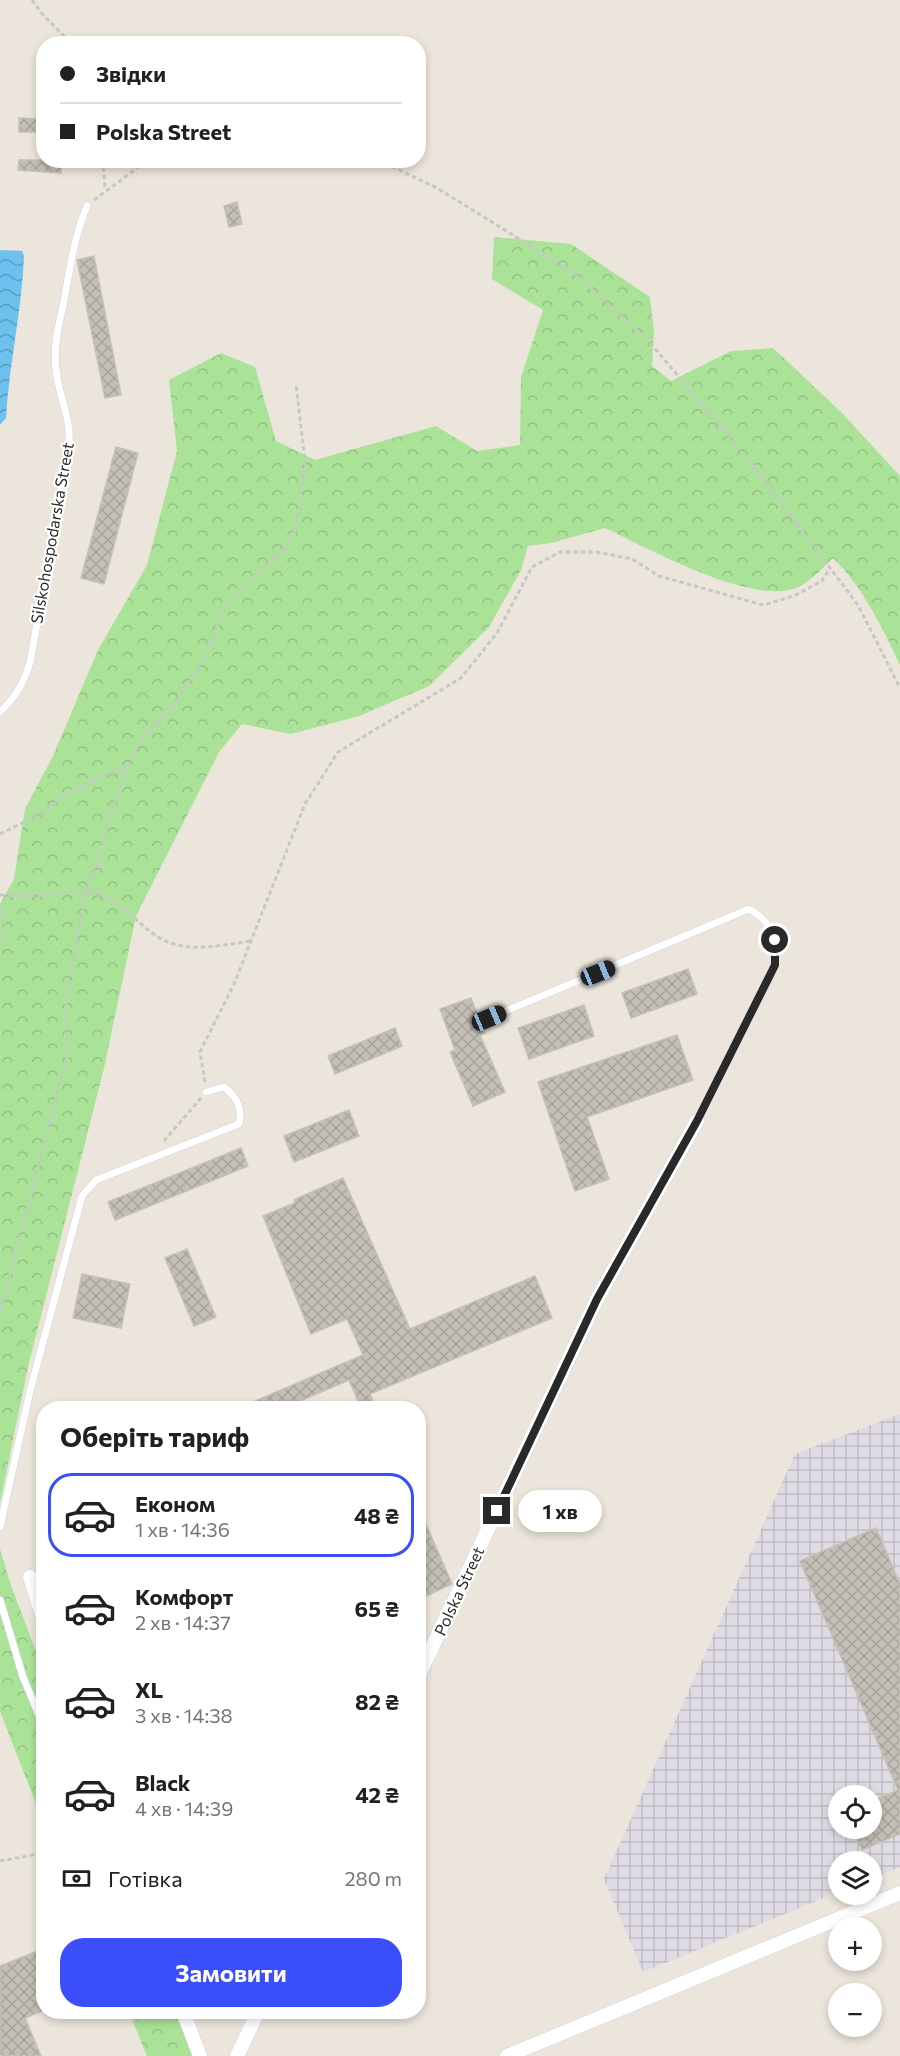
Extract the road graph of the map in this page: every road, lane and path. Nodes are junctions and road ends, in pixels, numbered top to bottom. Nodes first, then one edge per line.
1 (32, 0) edge
2 (64, 36) edge
3 (104, 168) edge
4 (136, 168) edge
5 (395, 168) edge
6 (105, 189) junction
7 (87, 206) joint
8 (296, 384) dead end
9 (830, 568) junction
10 (900, 688) edge
11 (0, 712) edge
12 (129, 765) junction
13 (0, 834) edge
14 (87, 892) junction
15 (0, 895) edge
16 (0, 905) edge
17 (251, 941) junction
18 (0, 949) edge
19 (489, 1018) dead end
20 (206, 1092) junction
21 (697, 1121) joint
22 (147, 1160) junction
23 (0, 1312) edge
24 (0, 1527) edge
25 (30, 1576) dead end
26 (36, 1595) edge
27 (0, 1600) edge
28 (426, 1660) edge
29 (36, 1708) edge
30 (36, 1854) edge
31 (0, 1861) edge
32 (900, 1893) edge
33 (186, 2019) edge
34 (255, 2019) edge
35 (200, 2056) edge
36 (237, 2056) edge
37 (507, 2056) edge

1 - 2 path
3 - 6 path
4 - 6 path
5 - 9 path
6 - 7 path
7 - 11 lane, Silskohospodarska Street
8 - 12 path
9 - 10 path
9 - 17 path
12 - 13 path
12 - 14 path
14 - 15 path
14 - 17 path
14 - 23 path
16 - 18 path
17 - 20 path
19 - 21 lane
20 - 22 path
20 - 22 lane
21 - 28 street, Polska Street
22 - 24 lane
25 - 26 street
27 - 29 lane
30 - 31 path
32 - 37 street
33 - 35 street
34 - 36 street

